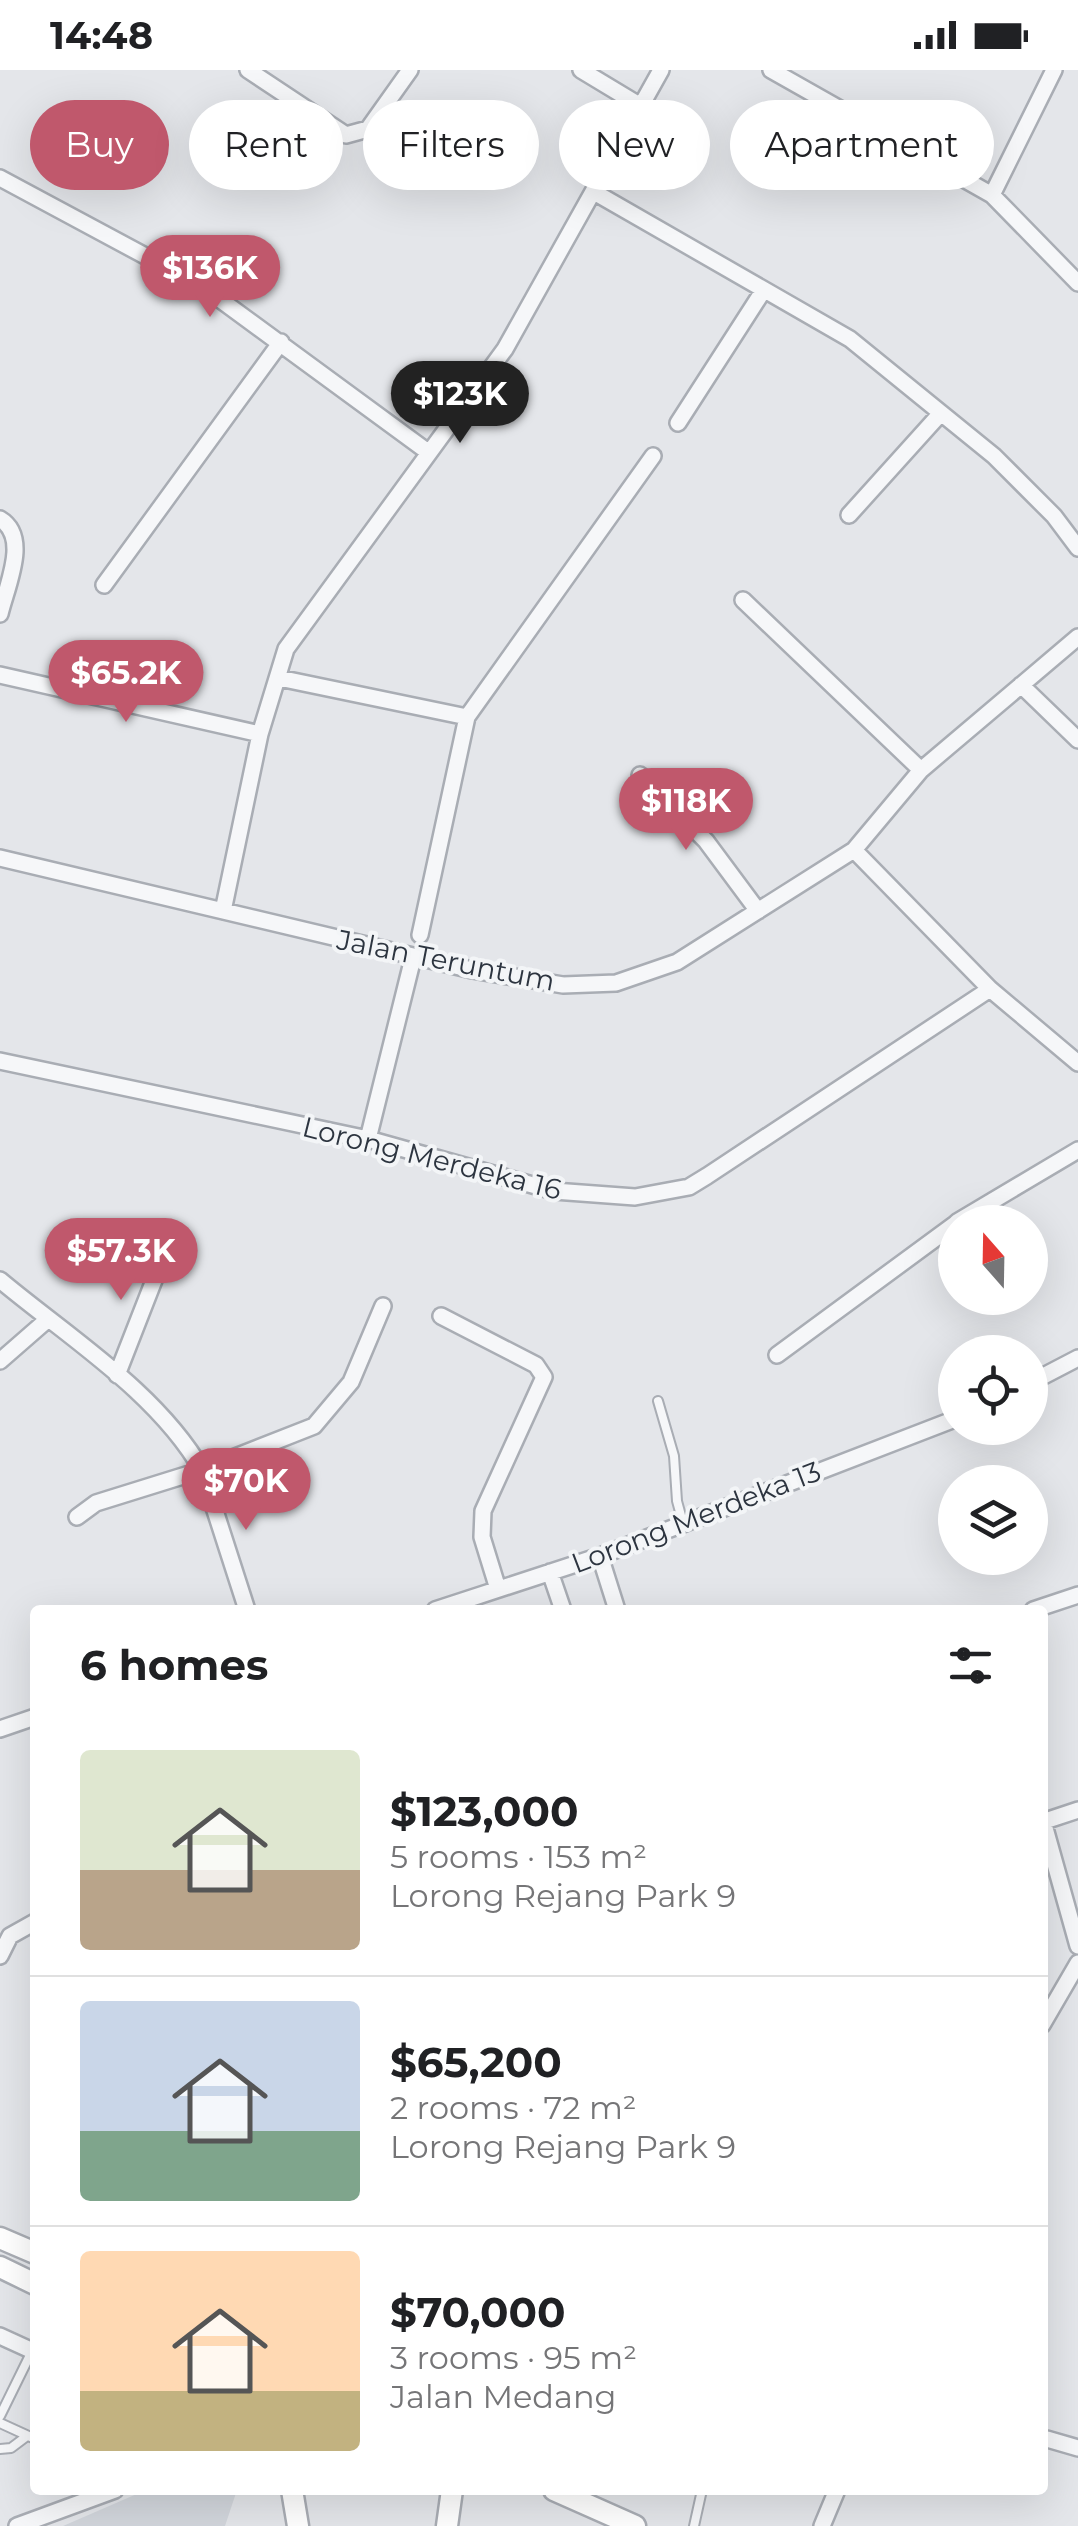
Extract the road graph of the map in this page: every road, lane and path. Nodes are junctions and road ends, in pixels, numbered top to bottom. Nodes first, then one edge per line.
1 (248, 70) edge
2 (410, 70) edge
3 (582, 70) edge
4 (661, 70) edge
5 (771, 70) edge
6 (1054, 70) edge
7 (630, 100) edge
8 (643, 100) edge
9 (0, 178) edge
10 (594, 192) joint
11 (992, 195) junction
12 (1078, 283) edge
13 (762, 290) junction
14 (281, 342) junction
15 (941, 414) junction
16 (678, 423) dead end
17 (428, 452) junction
18 (653, 456) dead end
19 (850, 516) dead end
20 (0, 519) edge
21 (1078, 548) edge
22 (104, 584) dead end
23 (743, 600) dead end
24 (0, 614) edge
25 (1078, 636) edge
26 (0, 674) edge
27 (279, 678) junction
28 (1021, 686) junction
29 (467, 717) junction
30 (260, 734) junction
31 (1078, 740) edge
32 (921, 770) junction
33 (640, 774) dead end
34 (854, 850) junction
35 (0, 858) edge
36 (223, 911) junction
37 (758, 911) junction
38 (420, 935) dead end
39 (413, 958) junction
40 (990, 989) junction
41 (0, 1061) edge
42 (1078, 1063) edge
43 (368, 1139) junction
44 (1078, 1150) edge
45 (986, 1205) edge
46 (938, 1236) edge
47 (167, 1247) dead end
48 (0, 1280) edge
49 (383, 1306) dead end
50 (441, 1316) dead end
51 (48, 1320) junction
52 (777, 1355) dead end
53 (1078, 1358) edge
54 (0, 1362) edge
55 (1048, 1374) edge
56 (117, 1376) junction
57 (658, 1401) dead end
58 (938, 1426) edge
59 (202, 1470) junction
60 (78, 1517) dead end
61 (683, 1524) junction
62 (600, 1556) junction
63 (550, 1572) junction
64 (498, 1589) junction
65 (1078, 1595) edge
66 (245, 1605) edge
67 (451, 1605) edge
68 (561, 1605) edge
69 (616, 1605) edge
70 (1048, 1605) edge
71 (30, 1720) edge
72 (0, 1729) edge
73 (1078, 1810) edge
74 (1048, 1820) edge
75 (1048, 1840) edge
76 (30, 1926) edge
77 (1078, 1946) edge
78 (1, 1948) edge
79 (1078, 1962) edge
80 (1048, 2014) edge
81 (0, 2238) edge
82 (30, 2251) edge
83 (0, 2268) edge
84 (30, 2282) edge
85 (0, 2336) edge
86 (30, 2349) edge
87 (30, 2359) edge
88 (0, 2420) edge
89 (30, 2437) edge
90 (30, 2438) edge
91 (1048, 2439) edge
92 (0, 2448) edge
93 (1078, 2448) edge
94 (101, 2495) edge
95 (291, 2495) edge
96 (292, 2495) edge
97 (451, 2495) edge
98 (565, 2495) edge
99 (701, 2495) edge
100 (835, 2495) edge
101 (17, 2526) edge
102 (281, 2526) edge
103 (298, 2526) edge
104 (447, 2526) edge
105 (635, 2526) edge
106 (694, 2526) edge
107 (822, 2526) edge

1 - 2 street
3 - 7 street
4 - 8 street
5 - 11 street
6 - 11 street
9 - 14 street
10 - 13 street
10 - 17 street
11 - 12 street
13 - 15 street
13 - 16 street
14 - 17 street
14 - 22 street
15 - 19 street
15 - 21 street
17 - 27 street
18 - 29 street
20 - 24 street
23 - 32 street
25 - 28 street, Jalan Teruntum
26 - 30 street
27 - 29 street
27 - 30 street
28 - 31 street
28 - 32 street, Jalan Teruntum
29 - 38 street
30 - 36 street
32 - 34 street, Jalan Teruntum
33 - 37 street
34 - 37 street, Jalan Teruntum
34 - 40 street
35 - 36 street, Jalan Teruntum
36 - 39 street, Jalan Teruntum
37 - 39 street, Jalan Teruntum
39 - 43 street
40 - 42 street
40 - 43 street, Lorong Merdeka 16
41 - 43 street, Lorong Merdeka 16
44 - 45 street
46 - 52 street
47 - 56 street
48 - 51 street
49 - 59 street
50 - 64 street
51 - 54 street
51 - 56 street
53 - 55 street
56 - 59 street
57 - 61 lane
58 - 61 street, Lorong Merdeka 13
59 - 60 street
59 - 66 street
61 - 62 street, Lorong Merdeka 13
62 - 63 street, Lorong Merdeka 13
62 - 69 street
63 - 64 street, Lorong Merdeka 13
63 - 68 street
64 - 67 street, Lorong Merdeka 13
65 - 70 street
71 - 72 street
73 - 74 street
75 - 77 street
76 - 78 street
79 - 80 street
81 - 82 main road
83 - 84 main road
85 - 86 street
87 - 88 lane
88 - 89 lane
90 - 92 lane
91 - 93 street
94 - 101 street
95 - 102 main road
96 - 103 main road
97 - 104 main road
98 - 105 main road
99 - 106 lane
100 - 107 street

